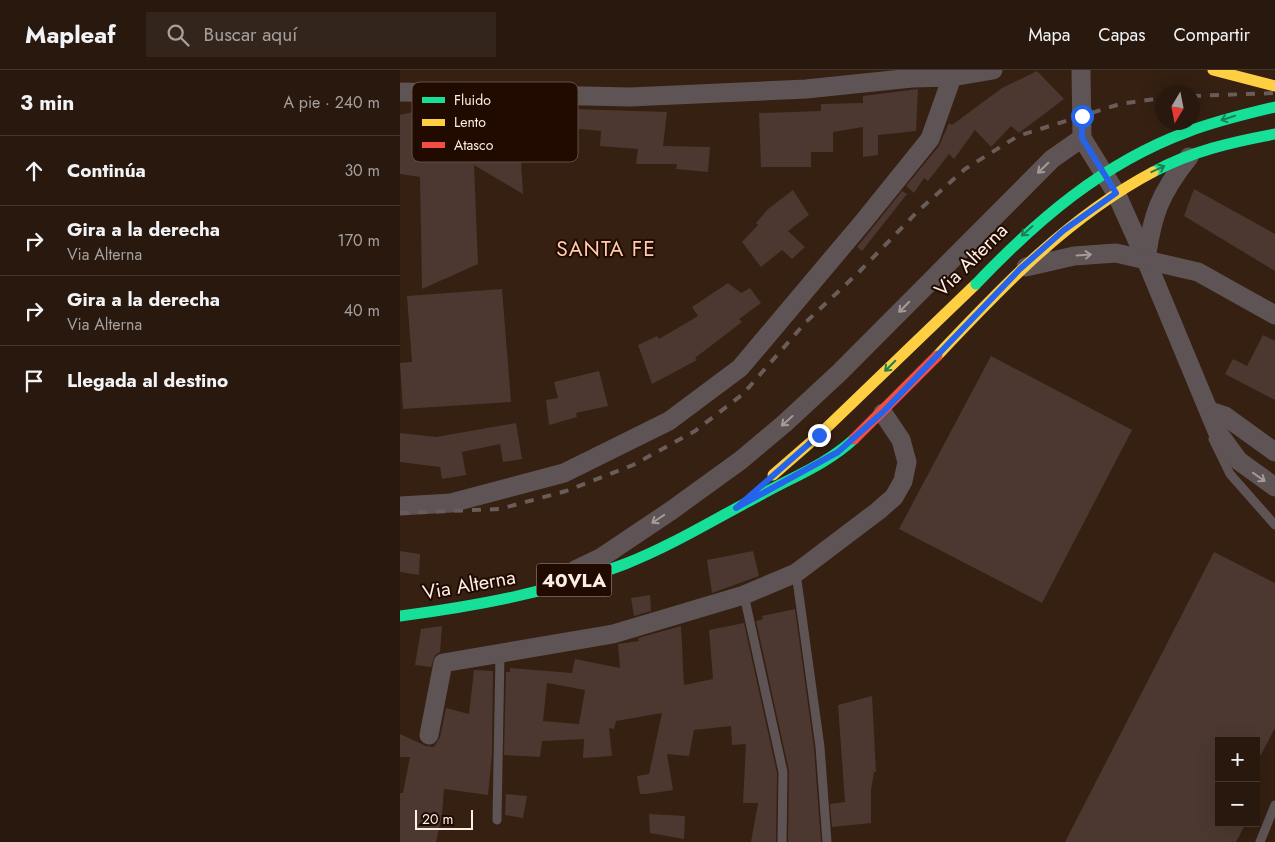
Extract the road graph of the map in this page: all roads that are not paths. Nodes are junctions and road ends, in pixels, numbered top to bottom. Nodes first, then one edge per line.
1 (993, 70) edge
2 (1081, 70) edge
3 (1213, 70) edge
4 (952, 73) edge
5 (1275, 86) edge
6 (578, 96) edge
7 (1275, 107) edge
8 (1275, 134) edge
9 (1082, 138) junction
10 (1191, 154) junction
11 (1116, 193) junction
12 (1146, 260) junction
13 (1020, 269) junction
14 (1275, 315) edge
15 (1210, 411) junction
16 (883, 412) junction
17 (1275, 452) edge
18 (1275, 488) edge
19 (400, 506) edge
20 (736, 508) junction
21 (1275, 525) edge
22 (796, 573) junction
23 (524, 594) junction
24 (744, 595) junction
25 (400, 616) edge
26 (500, 652) junction
27 (429, 735) dead end
28 (1275, 805) edge
29 (497, 820) dead end
30 (782, 842) edge
31 (827, 842) edge
32 (1260, 842) edge

1 - 4 street
2 - 9 street
3 - 5 main road
4 - 6 street
4 - 19 street
7 -> 20 main road, Via Alterna / 40VLA, bridge
8 - 10 main road, Via Alterna
9 - 11 street
9 -> 23 street
11 -> 10 main road, Via Alterna
10 - 12 street
11 - 12 street
11 - 13 main road, Via Alterna / 40VLA
13 -> 12 street
12 - 14 street
12 - 15 street
13 - 16 main road, Via Alterna / 40VLA
15 - 17 street
15 -> 18 street
15 - 21 lane
16 - 20 main road, Via Alterna / 40VLA
16 - 22 street
20 - 23 main road, Via Alterna / 40VLA
22 - 24 street
22 - 31 lane
23 - 25 main road, Via Alterna / 40VLA
24 - 26 street
24 - 30 lane
26 - 27 street
26 - 29 lane
28 - 32 lane

